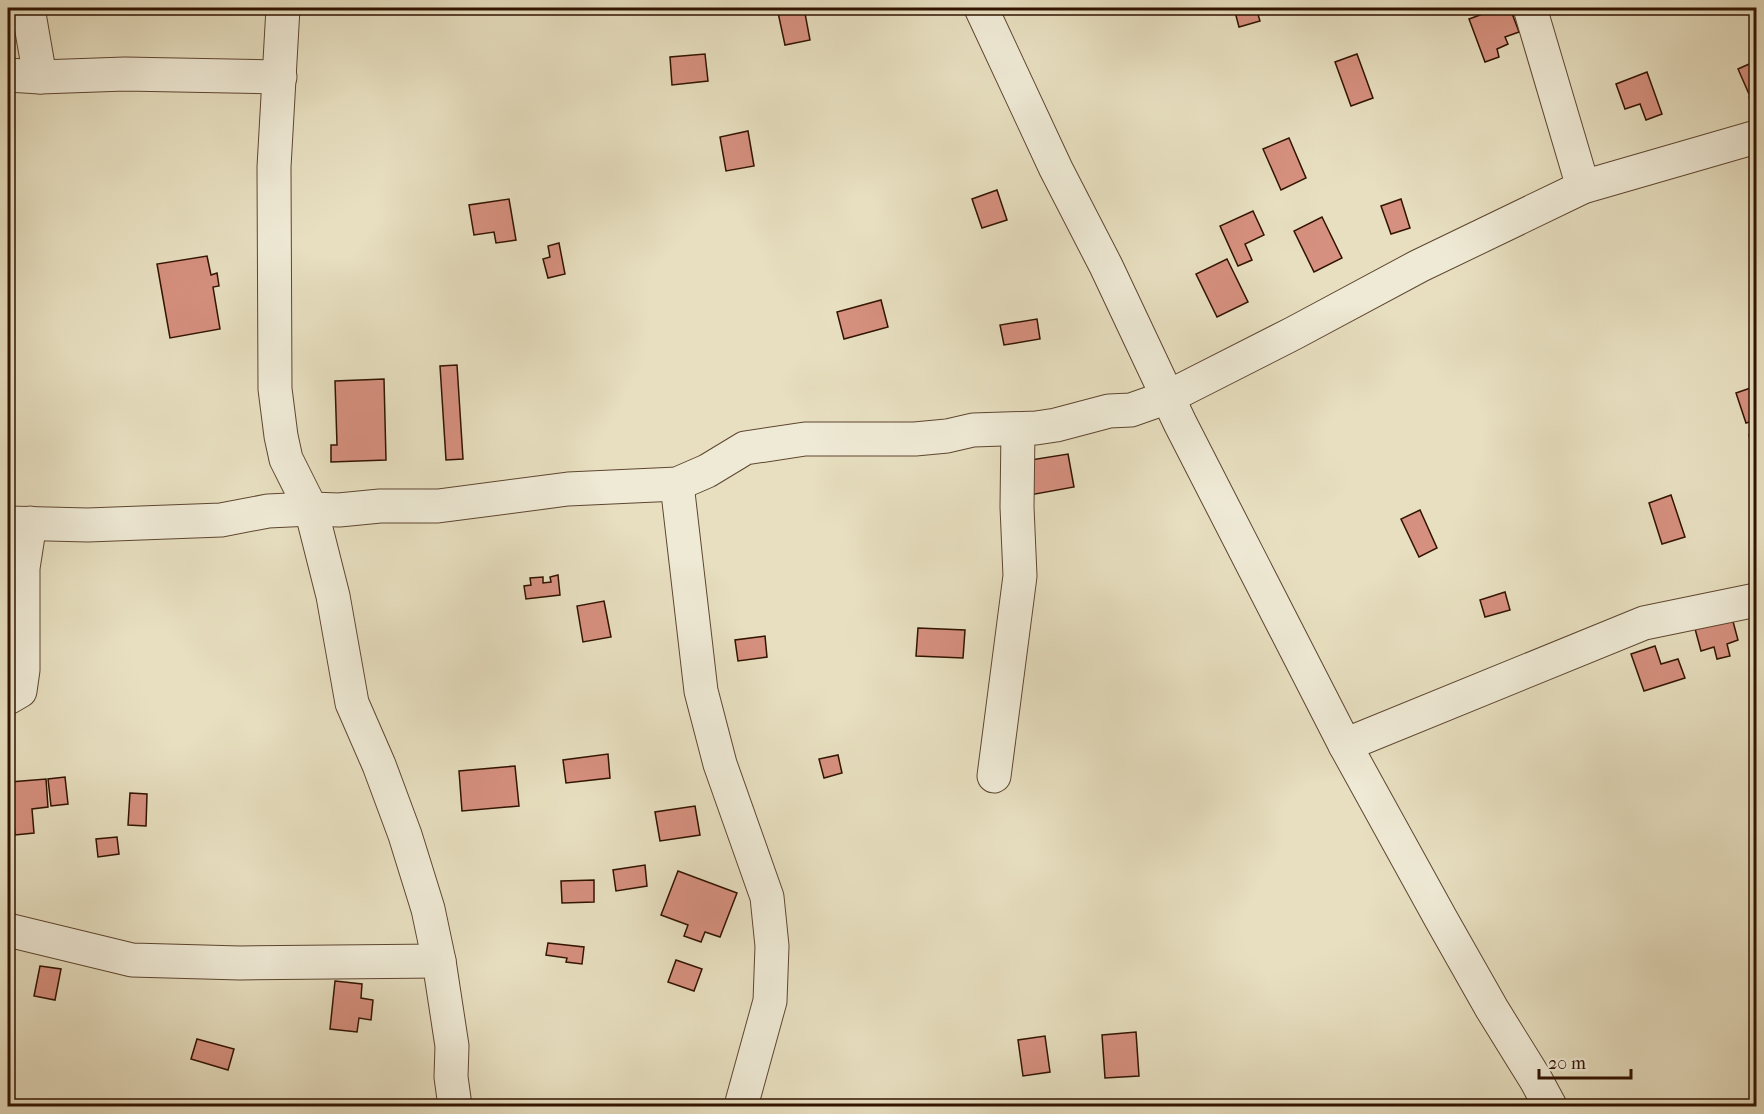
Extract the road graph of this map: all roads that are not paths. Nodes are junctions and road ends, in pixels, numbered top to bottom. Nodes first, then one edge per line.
1 (28, 8) edge
2 (283, 8) edge
3 (981, 8) edge
4 (1530, 8) edge
5 (8, 75) edge
6 (40, 77) junction
7 (280, 77) junction
8 (1756, 140) edge
9 (1583, 187) junction
10 (1168, 397) junction
11 (1018, 429) junction
12 (676, 483) junction
13 (311, 509) junction
14 (19, 523) edge
15 (1756, 600) edge
16 (8, 698) edge
17 (1345, 745) junction
18 (994, 776) dead end
19 (8, 930) edge
20 (439, 961) junction
21 (455, 1107) edge
22 (741, 1107) edge
23 (1550, 1107) edge

1 - 6 street
2 - 7 street
3 - 10 street
4 - 9 street
5 - 6 street
6 - 7 street
7 - 13 street
8 - 9 street
9 - 10 street
10 - 11 street
10 - 17 street
11 - 12 street
11 - 18 street
12 - 13 street
12 - 22 street
13 - 14 street
13 - 20 street
14 - 16 street
15 - 17 street
17 - 23 street
19 - 20 street
20 - 21 street

